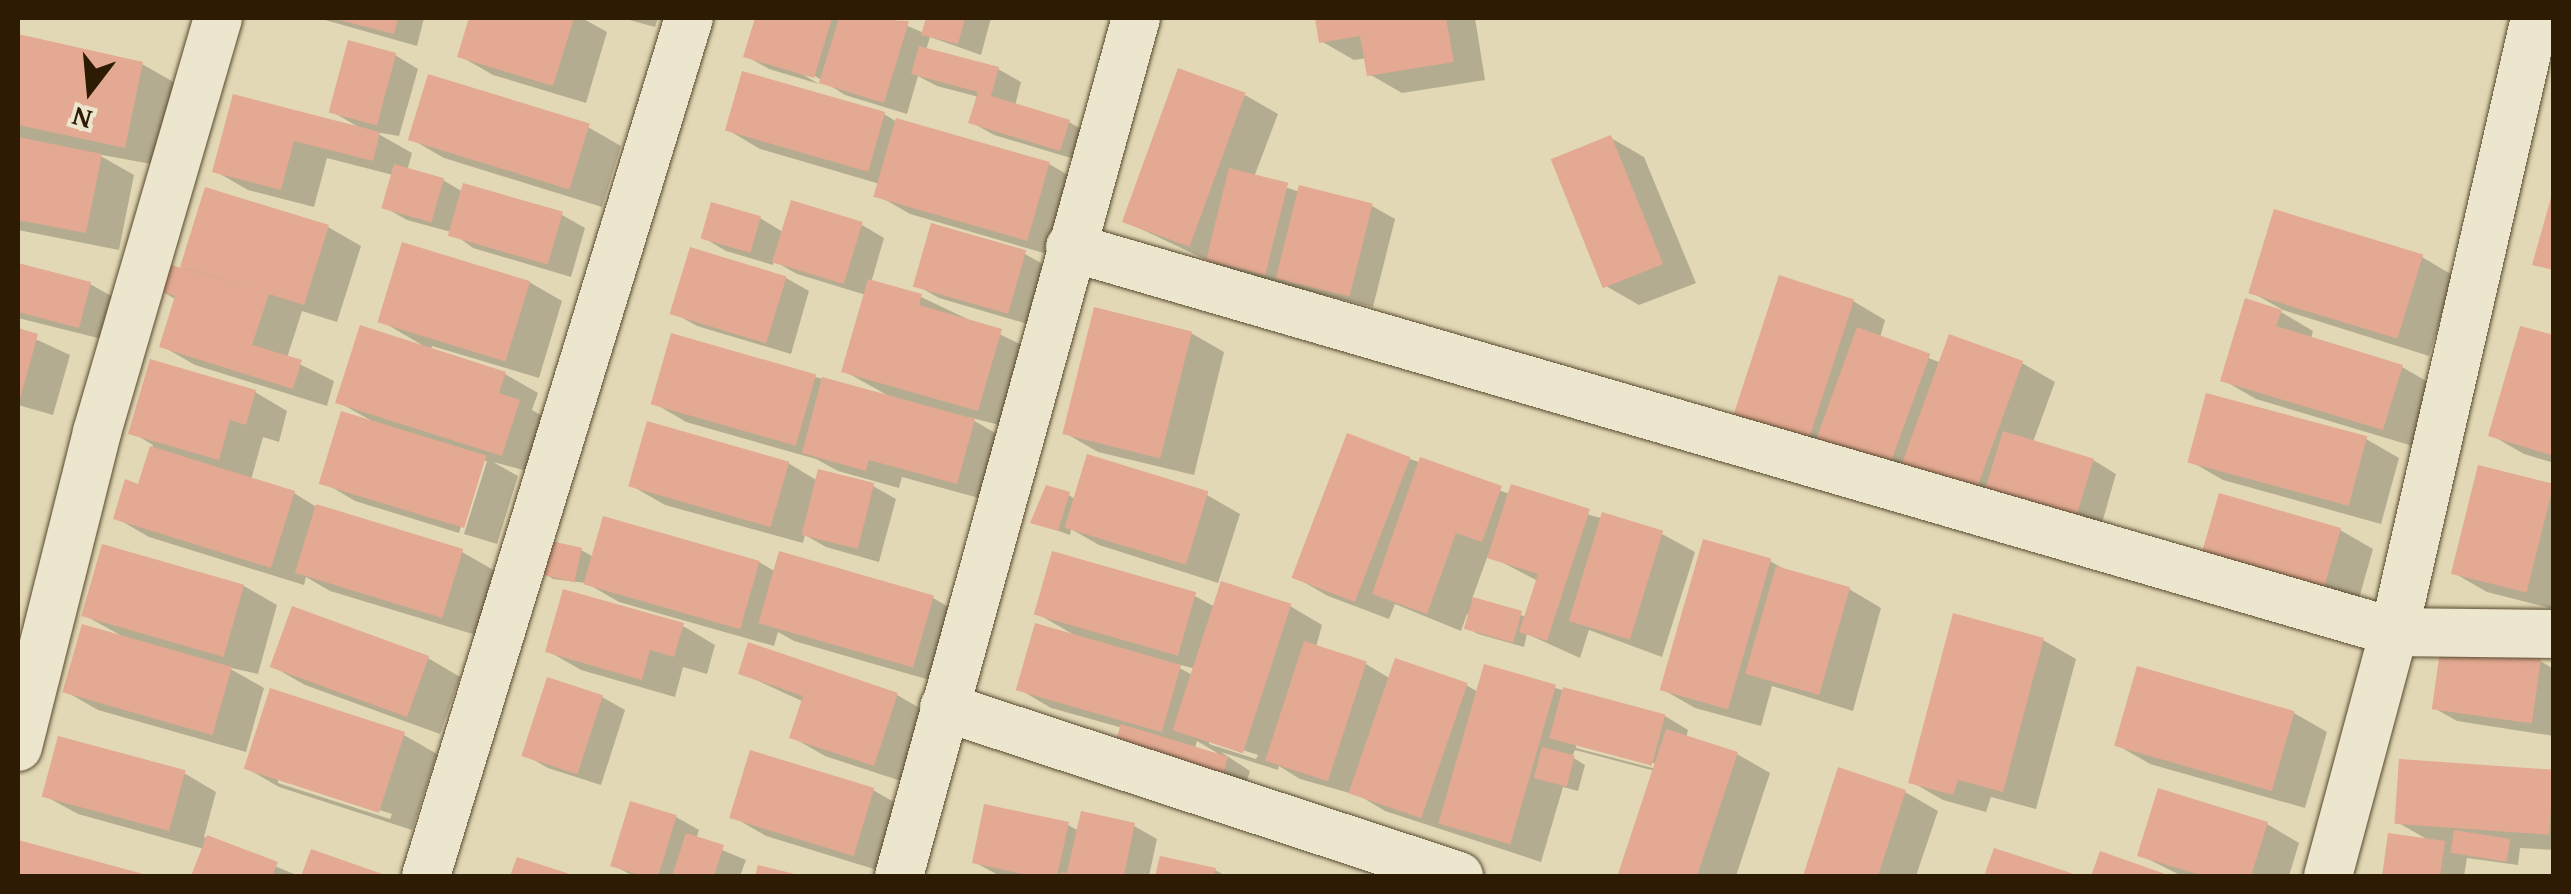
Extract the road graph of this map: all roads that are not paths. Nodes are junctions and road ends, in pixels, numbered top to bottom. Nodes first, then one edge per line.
1 (218, 18) edge
2 (689, 18) edge
3 (1136, 18) edge
4 (2534, 18) edge
5 (1070, 246) junction
6 (2394, 632) junction
7 (2554, 634) edge
8 (944, 707) junction
9 (18, 747) edge
10 (426, 876) edge
11 (899, 876) edge
12 (1459, 876) edge
13 (2328, 876) edge

1 - 9 street
2 - 10 street
3 - 5 street
4 - 6 street
5 - 6 street
5 - 8 street
6 - 7 street
6 - 13 street
8 - 11 street
8 - 12 street

